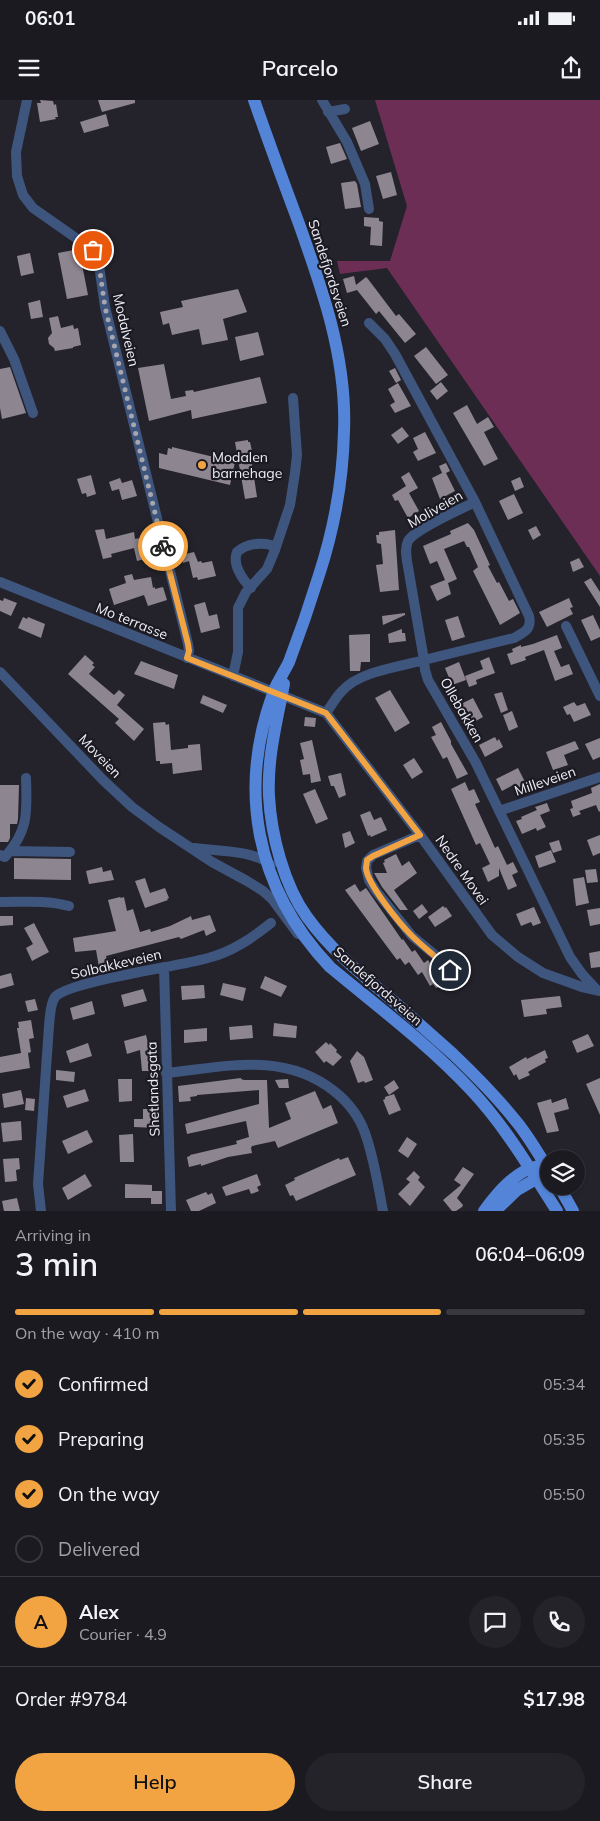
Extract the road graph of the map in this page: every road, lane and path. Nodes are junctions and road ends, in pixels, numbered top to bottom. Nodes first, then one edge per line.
1 (27, 100) edge
2 (254, 100) edge
3 (322, 100) edge
4 (345, 109) dead end
5 (328, 112) junction
6 (369, 210) dead end
7 (369, 323) dead end
8 (0, 331) edge
9 (293, 398) dead end
10 (33, 413) dead end
11 (475, 502) junction
12 (275, 550) junction
13 (0, 582) edge
14 (251, 588) junction
15 (566, 626) dead end
16 (187, 658) junction
17 (424, 660) junction
18 (288, 664) junction
19 (0, 672) edge
20 (233, 676) junction
21 (600, 696) edge
22 (310, 706) joint
23 (326, 713) junction
24 (600, 777) edge
25 (26, 778) dead end
26 (499, 811) junction
27 (420, 835) junction
28 (190, 847) junction
29 (70, 852) dead end
30 (5, 853) edge
31 (265, 860) junction
32 (287, 879) junction
33 (0, 902) edge
34 (69, 906) dead end
35 (271, 922) dead end
36 (316, 952) junction
37 (164, 967) junction
38 (460, 981) dead end
39 (599, 991) edge
40 (166, 1073) junction
41 (540, 1157) edge
42 (540, 1170) edge
43 (533, 1173) junction
44 (564, 1195) edge
45 (41, 1211) edge
46 (171, 1211) edge
47 (383, 1211) edge
48 (484, 1211) edge
49 (494, 1211) edge
50 (557, 1211) edge
51 (573, 1211) edge

1 - 16 street, Modalveien
2 - 18 main road, Sandefjordsveien
3 - 5 street
4 - 5 street
5 - 6 street
7 - 11 street, Moliveien
8 - 10 street
9 - 12 street
11 - 17 street, Moliveien
11 - 17 street, Ollebakken
12 - 14 street
12 - 14 street
13 - 16 street, Mo terrasse
14 - 20 street
15 - 21 street
16 - 20 street, Mo terrasse
17 - 23 street
17 - 26 street, Ollebakken
18 - 31 main road, Sandefjordsveien
18 - 32 main road, Sandefjordsveien
19 - 28 street, Moveien
20 - 22 street, Mo terrasse
22 - 23 street, Nedre Movei
23 - 27 street, Nedre Movei
24 - 26 street, Milleveien
25 - 30 street
26 - 39 street, Ollebakken
27 - 38 street
27 - 39 street, Nedre Movei
28 - 31 street, Moveien
28 - 36 street, Moveien
29 - 30 street
31 - 32 street, Moveien
31 - 36 main road, Sandefjordsveien
32 - 41 main road, Sandefjordsveien
33 - 34 street
35 - 37 street, Solbakkeveien
36 - 43 main road, Sandefjordsveien
37 - 40 street, Shetlandsgata
37 - 45 street, Solbakkeveien
40 - 46 street, Shetlandsgata
40 - 47 street
42 - 43 main road
43 - 48 main road
43 - 49 main road
43 - 50 main road, Sandefjordsveien
44 - 51 main road

